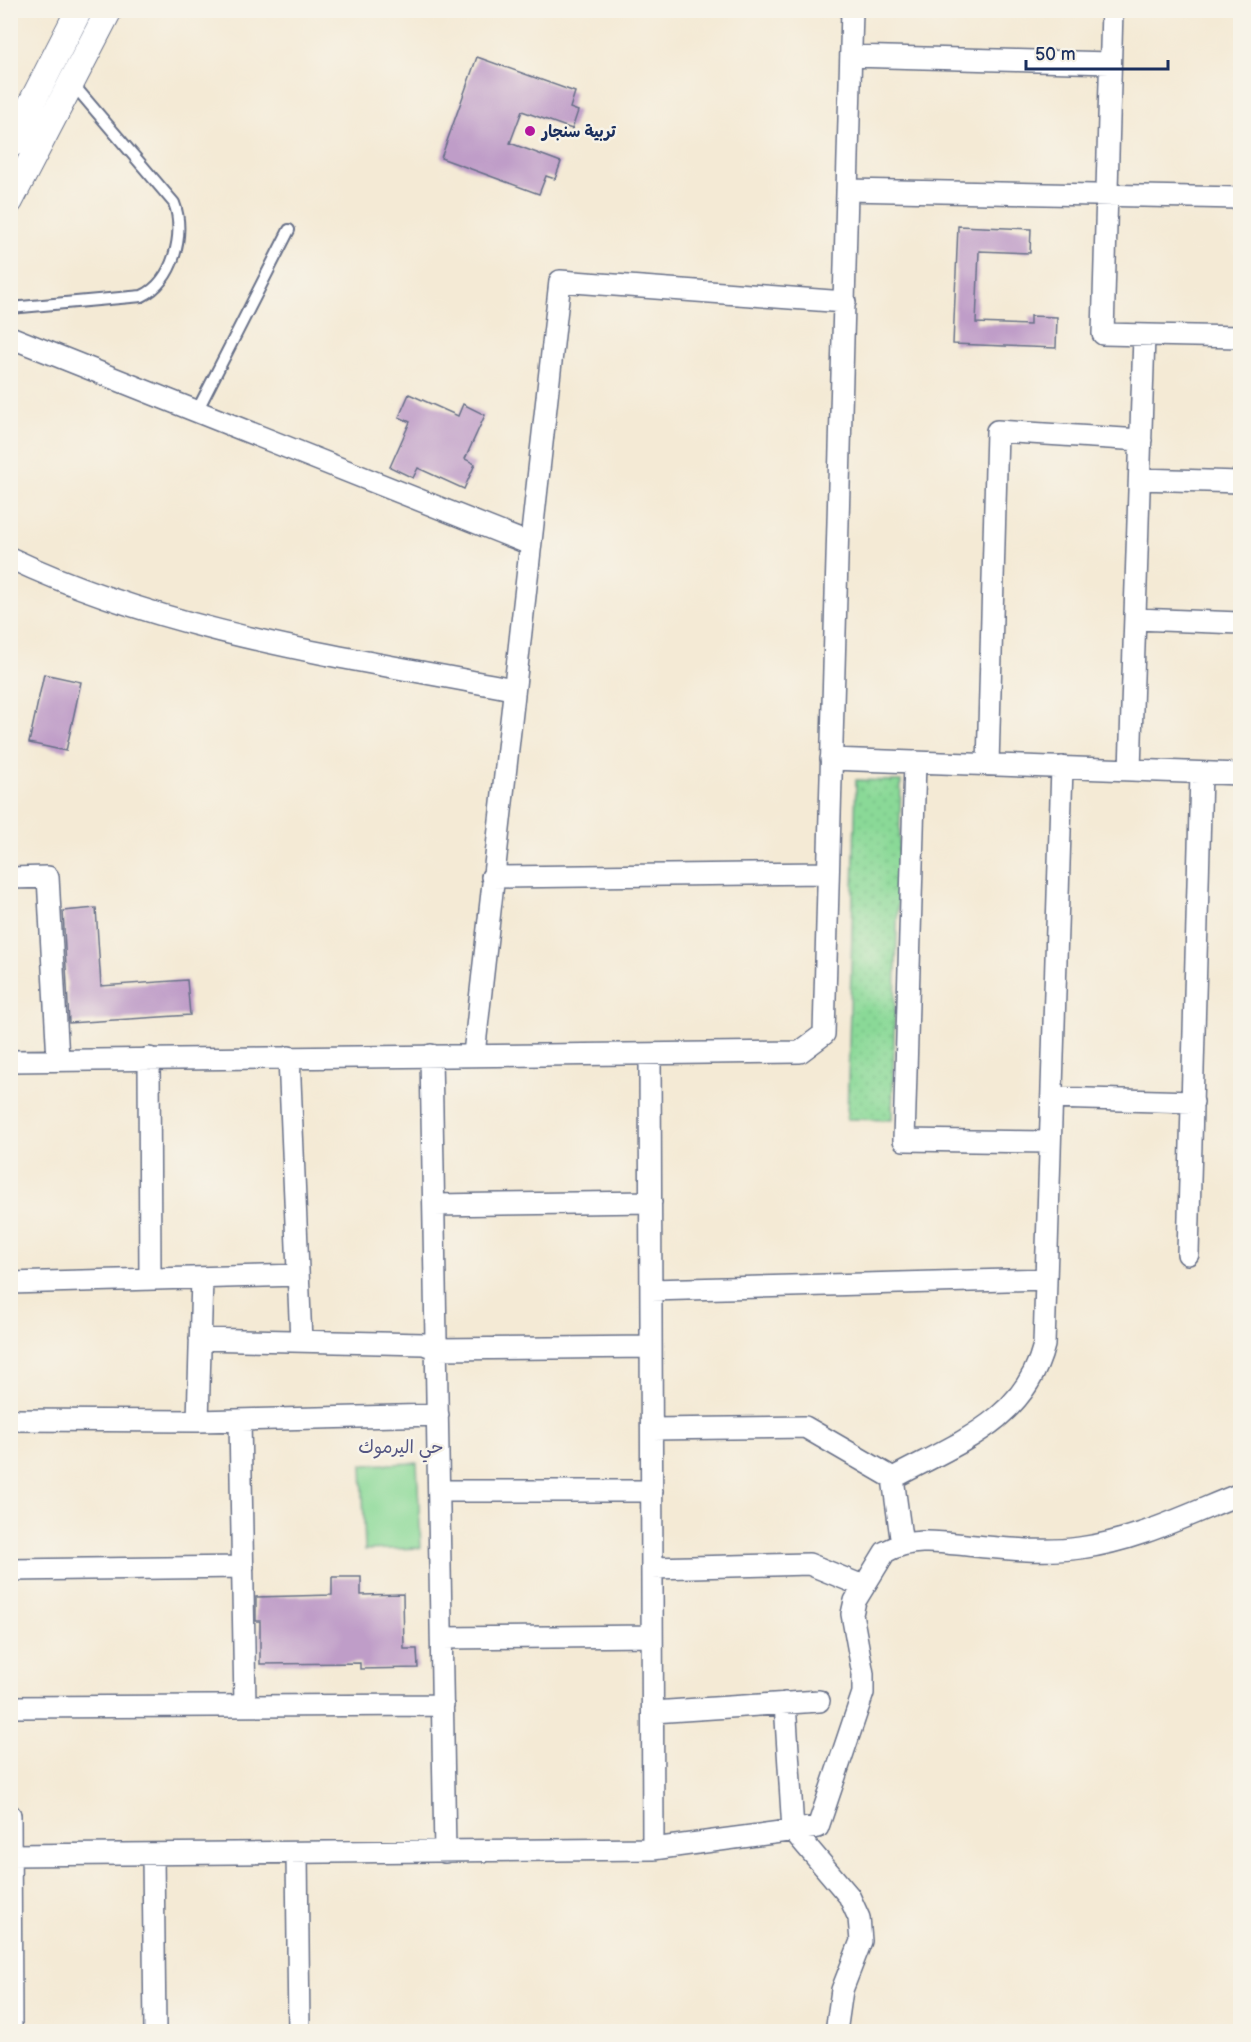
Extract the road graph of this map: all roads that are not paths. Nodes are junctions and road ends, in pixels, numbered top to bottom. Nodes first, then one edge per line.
1 (109, 10) edge
2 (1112, 10) edge
3 (849, 12) edge
4 (72, 17) edge
5 (851, 56) junction
6 (1110, 63) junction
7 (72, 83) junction
8 (10, 145) edge
9 (847, 189) junction
10 (1107, 194) junction
11 (1240, 198) edge
12 (10, 201) edge
13 (289, 230) dead end
14 (845, 302) junction
15 (10, 308) edge
16 (1144, 336) junction
17 (10, 337) edge
18 (1240, 338) edge
19 (196, 412) junction
20 (1141, 440) junction
21 (1140, 479) junction
22 (1240, 482) edge
23 (530, 544) junction
24 (10, 558) edge
25 (1136, 619) junction
26 (1240, 623) edge
27 (513, 689) junction
28 (831, 759) junction
29 (915, 762) junction
30 (988, 765) junction
31 (1062, 768) junction
32 (1130, 770) junction
33 (1201, 772) junction
34 (1240, 774) edge
35 (828, 873) junction
36 (492, 877) junction
37 (10, 878) edge
38 (474, 1054) junction
39 (431, 1055) junction
40 (650, 1055) junction
41 (289, 1057) junction
42 (149, 1058) junction
43 (58, 1060) junction
44 (10, 1061) edge
45 (1052, 1098) junction
46 (1193, 1102) junction
47 (1050, 1142) junction
48 (651, 1202) junction
49 (435, 1205) junction
50 (1188, 1254) dead end
51 (298, 1275) junction
52 (202, 1278) junction
53 (150, 1279) junction
54 (1046, 1279) junction
55 (10, 1283) edge
56 (651, 1290) junction
57 (200, 1339) junction
58 (301, 1341) junction
59 (651, 1347) junction
60 (437, 1349) junction
61 (438, 1415) junction
62 (10, 1420) edge
63 (240, 1420) junction
64 (198, 1421) junction
65 (652, 1429) junction
66 (893, 1478) junction
67 (439, 1491) junction
68 (652, 1491) junction
69 (1240, 1494) edge
70 (902, 1545) junction
71 (243, 1567) junction
72 (652, 1568) junction
73 (10, 1570) edge
74 (863, 1586) junction
75 (652, 1636) junction
76 (442, 1638) junction
77 (819, 1701) dead end
78 (785, 1703) junction
79 (245, 1705) junction
80 (443, 1705) junction
81 (10, 1707) edge
82 (653, 1712) junction
83 (10, 1815) edge
84 (792, 1830) junction
85 (653, 1849) junction
86 (445, 1852) junction
87 (297, 1854) junction
88 (11, 1855) edge
89 (153, 1855) junction
90 (11, 1996) edge
91 (11, 2031) edge
92 (155, 2031) edge
93 (299, 2031) edge
94 (837, 2031) edge

1 - 7 street
2 - 6 street
3 - 5 street
4 - 8 street
5 - 6 street
5 - 9 street
6 - 10 street
7 - 12 street
7 - 15 lane
9 - 10 street
9 - 14 street
10 - 11 street
10 - 16 street
13 - 19 lane
14 - 23 street
14 - 28 street
16 - 18 street
16 - 20 street
17 - 19 street
19 - 23 street
20 - 21 street
20 - 30 street
21 - 22 street
21 - 25 street
23 - 27 street
24 - 27 street
25 - 26 street
25 - 32 street
27 - 36 street
28 - 29 street
28 - 35 street
29 - 30 street
29 - 47 street
30 - 31 street
31 - 32 street
31 - 45 street
32 - 33 street
33 - 34 street
33 - 46 street
35 - 36 street
35 - 40 street
36 - 38 street
37 - 43 street
38 - 39 street
38 - 40 street
39 - 41 street
39 - 49 street
40 - 48 street
41 - 42 street
41 - 51 street
42 - 43 street
42 - 53 street
43 - 44 street
45 - 46 street
45 - 47 street
46 - 50 street
47 - 54 street
48 - 49 street
48 - 56 street
49 - 60 street
51 - 52 street
51 - 58 street
52 - 53 street
52 - 57 street
53 - 55 street
54 - 56 street
54 - 66 street
56 - 59 street
57 - 58 street
57 - 64 street
58 - 60 street
59 - 60 street
59 - 65 street
60 - 61 street
61 - 63 street
61 - 67 street
62 - 64 street
63 - 64 street
63 - 71 street
65 - 66 street
65 - 68 street
66 - 70 street
67 - 68 street
67 - 76 street
68 - 72 street
69 - 70 street
70 - 74 street
71 - 73 street
71 - 79 street
72 - 74 street
72 - 75 street
74 - 84 street
75 - 76 street
75 - 82 street
76 - 80 street
77 - 78 street
78 - 82 street
78 - 84 street
79 - 80 street
79 - 81 street
80 - 86 street
82 - 85 street
83 - 88 street
84 - 85 street
84 - 94 street
85 - 86 street
86 - 87 street
87 - 89 street
87 - 93 street
88 - 89 street
88 - 90 street
89 - 92 street
90 - 91 street

